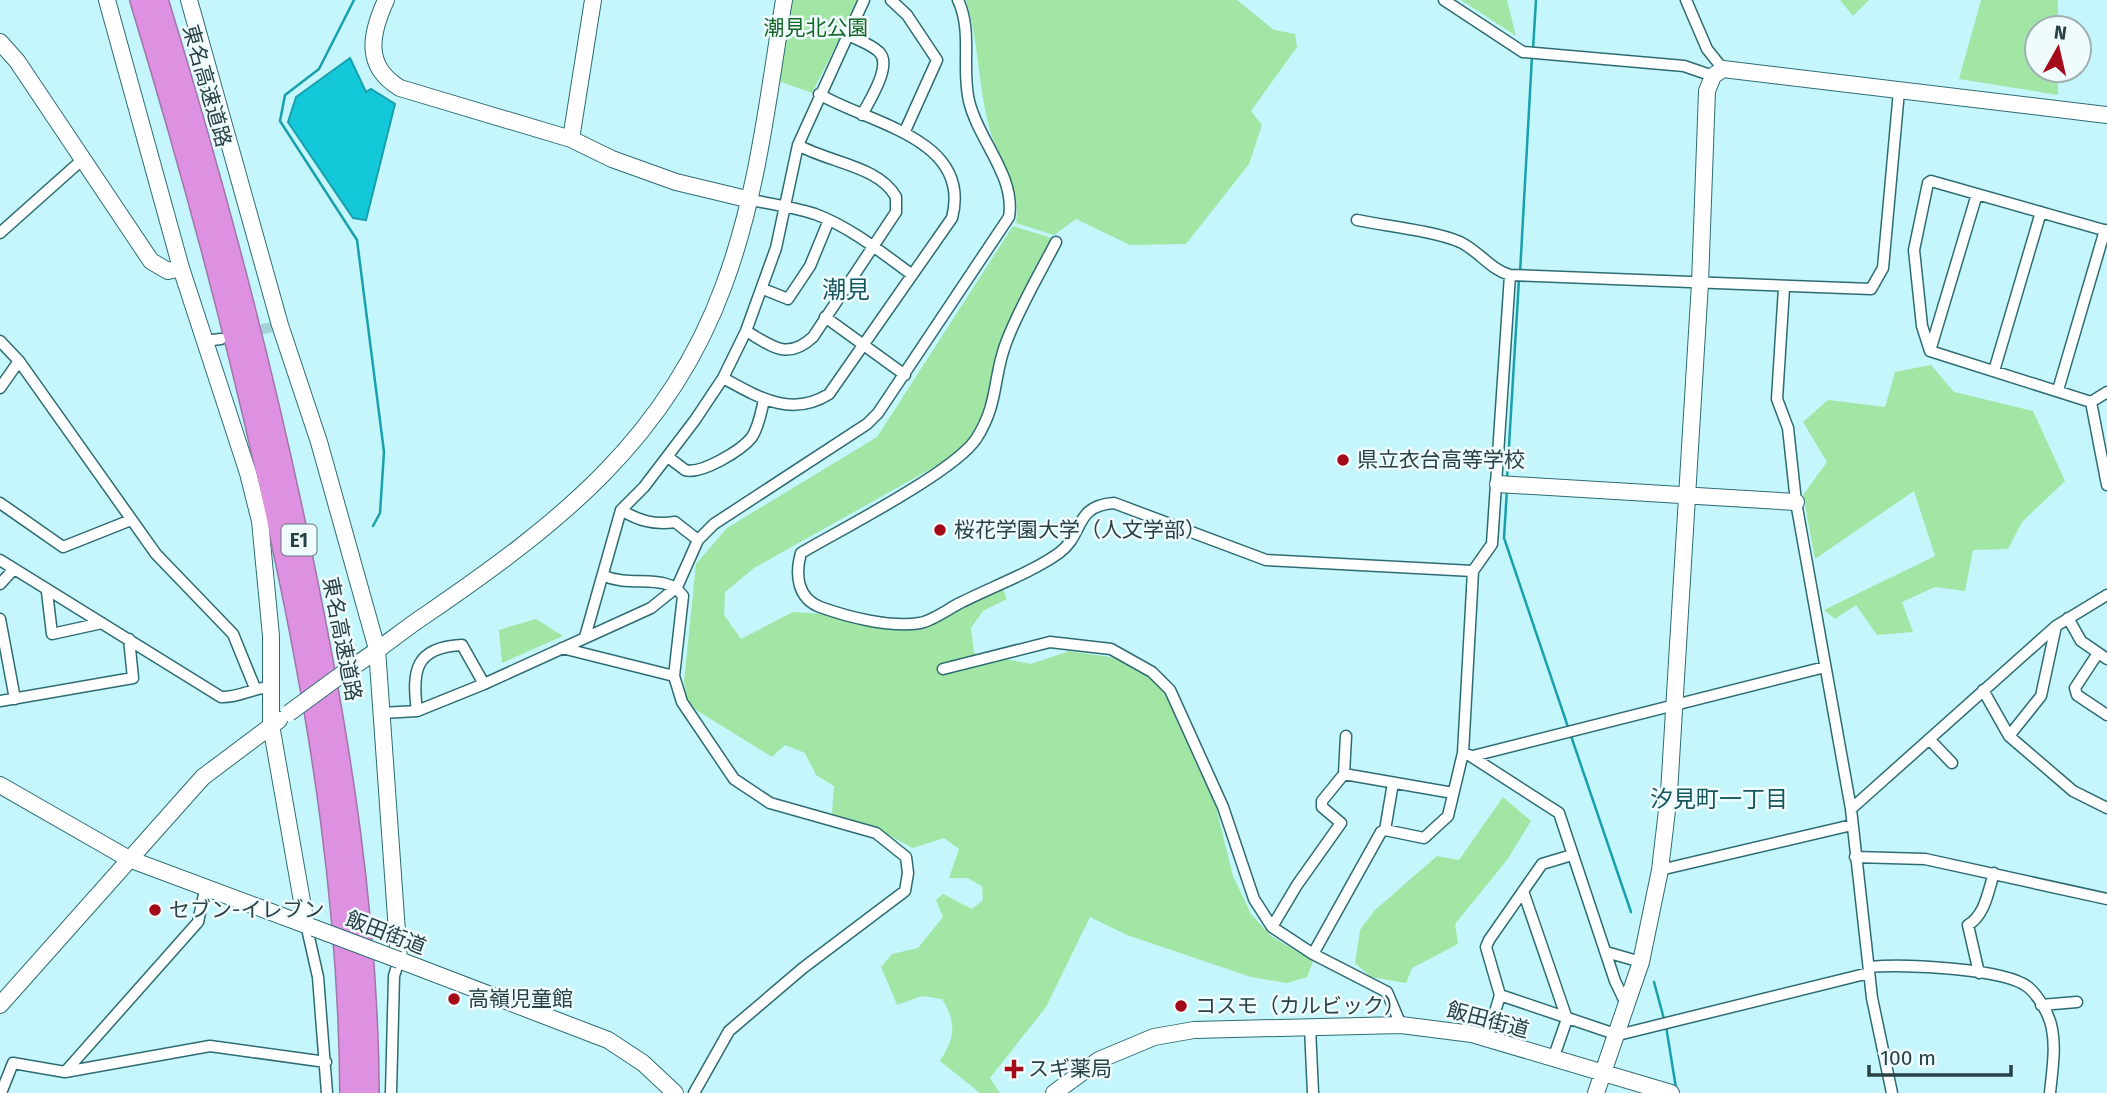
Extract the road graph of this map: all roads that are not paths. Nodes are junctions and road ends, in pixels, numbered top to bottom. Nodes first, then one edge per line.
1 (107, 0) edge
2 (140, 0) edge
3 (158, 0) edge
4 (190, 0) edge
5 (386, 0) edge
6 (593, 0) edge
7 (783, 0) edge
8 (864, 0) edge
9 (891, 0) edge
10 (958, 0) edge
11 (1444, 0) edge
12 (1686, 0) edge
13 (848, 35) junction
14 (0, 43) edge
15 (1718, 73) junction
16 (1899, 91) junction
17 (819, 94) junction
18 (862, 115) junction
19 (2107, 115) edge
20 (905, 131) junction
21 (571, 139) junction
22 (798, 145) junction
23 (83, 159) junction
24 (1977, 194) junction
25 (751, 200) junction
26 (785, 207) junction
27 (2040, 212) junction
28 (829, 220) junction
29 (1357, 220) dead end
30 (2106, 230) edge
31 (0, 233) edge
32 (1056, 242) dead end
33 (872, 245) junction
34 (181, 268) junction
35 (911, 274) junction
36 (1510, 275) junction
37 (1700, 283) junction
38 (1784, 288) junction
39 (763, 289) junction
40 (825, 317) junction
41 (746, 331) junction
42 (221, 339) dead end
43 (0, 341) edge
44 (203, 341) junction
45 (863, 345) junction
46 (1930, 351) junction
47 (19, 361) junction
48 (1994, 371) junction
49 (905, 375) junction
50 (723, 377) junction
51 (0, 388) edge
52 (2058, 390) junction
53 (2107, 392) edge
54 (764, 400) junction
55 (2091, 402) junction
56 (2107, 423) edge
57 (2095, 426) junction
58 (668, 457) junction
59 (2106, 479) edge
60 (1498, 484) junction
61 (1686, 497) junction
62 (1796, 502) junction
63 (0, 503) edge
64 (621, 510) junction
65 (131, 520) junction
66 (698, 540) junction
67 (0, 560) edge
68 (13, 570) junction
69 (1474, 571) junction
70 (604, 576) junction
71 (0, 584) edge
72 (677, 587) junction
73 (47, 592) junction
74 (2107, 595) edge
75 (2068, 618) junction
76 (0, 619) edge
77 (102, 623) junction
78 (2056, 626) junction
79 (585, 637) junction
80 (129, 639) junction
81 (562, 648) junction
82 (377, 649) junction
83 (2102, 656) edge
84 (1825, 667) junction
85 (943, 669) dead end
86 (674, 676) junction
87 (484, 684) junction
88 (262, 688) junction
89 (1983, 690) junction
90 (15, 699) junction
91 (0, 701) edge
92 (1676, 705) junction
93 (417, 711) junction
94 (382, 713) junction
95 (2107, 715) edge
96 (271, 725) junction
97 (1346, 736) dead end
98 (2009, 736) junction
99 (1929, 739) junction
100 (1468, 755) junction
101 (1952, 763) dead end
102 (1344, 774) junction
103 (1393, 783) junction
104 (0, 785) edge
105 (1453, 793) junction
106 (2107, 808) edge
107 (1851, 809) junction
108 (1852, 825) junction
109 (1385, 830) junction
110 (1572, 855) junction
111 (1855, 857) junction
112 (129, 859) junction
113 (1660, 870) junction
114 (1994, 873) junction
115 (205, 890) junction
116 (1523, 891) junction
117 (2107, 899) edge
118 (310, 926) junction
119 (1272, 927) junction
120 (1606, 952) junction
121 (1313, 954) junction
122 (399, 960) junction
123 (1641, 962) junction
124 (1870, 970) junction
125 (1979, 973) junction
126 (1500, 995) junction
127 (2077, 1002) dead end
128 (0, 1005) edge
129 (2041, 1005) junction
130 (1627, 1006) junction
131 (1567, 1019) junction
132 (1401, 1026) junction
133 (1310, 1028) junction
134 (1618, 1035) junction
135 (1487, 1039) junction
136 (1553, 1059) junction
137 (326, 1062) junction
138 (65, 1072) junction
139 (1602, 1075) junction
140 (1, 1093) edge
141 (327, 1093) edge
142 (351, 1093) edge
143 (369, 1093) edge
144 (391, 1093) edge
145 (675, 1093) edge
146 (694, 1093) edge
147 (1054, 1093) edge
148 (1313, 1093) edge
149 (1596, 1093) edge
150 (1671, 1093) edge
151 (1892, 1093) edge
152 (2050, 1093) edge

1 - 34 street
2 - 142 highway, 東名高速道路 / E1
3 - 143 highway, 東名高速道路 / E1
4 - 82 street
5 - 21 street
6 - 21 street
7 - 25 street
8 - 13 street
9 - 20 street
10 - 49 street
11 - 15 street
12 - 15 street
13 - 17 street
13 - 18 street
14 - 23 street
15 - 16 street
15 - 37 street
16 - 19 street
16 - 38 street
17 - 18 street
17 - 22 street
18 - 20 street
20 - 35 street
21 - 25 street
22 - 26 street
22 - 33 street
23 - 31 street
23 - 34 street
24 - 27 street
24 - 46 street
24 - 46 street
25 - 26 street
25 - 82 street
26 - 28 street
26 - 39 street
27 - 30 street
27 - 48 street
28 - 33 street
28 - 39 street
29 - 36 street
30 - 52 street
32 - 69 street
33 - 35 street
33 - 40 street
34 - 44 street
35 - 45 street
36 - 37 street
36 - 60 street
37 - 38 street
37 - 61 street
38 - 62 street
39 - 41 street
40 - 41 street
40 - 45 street
41 - 50 street
42 - 44 street
43 - 47 street
44 - 88 street
45 - 49 street
45 - 54 street
46 - 48 street
47 - 51 street
47 - 65 street
48 - 52 street
49 - 66 street
50 - 54 street
50 - 58 street
52 - 55 street
53 - 55 street
54 - 58 street
55 - 57 street
56 - 57 street
57 - 59 street
58 - 64 street
60 - 61 street
60 - 69 street
61 - 62 street
61 - 92 street
62 - 84 street
63 - 65 street
64 - 66 street
64 - 70 street
65 - 88 street
66 - 72 street
67 - 68 street
68 - 71 street
68 - 73 street
69 - 100 street
70 - 72 street
70 - 79 street
72 - 79 street
72 - 86 street
73 - 77 street
73 - 77 street
74 - 75 street
75 - 78 street
75 - 83 street
76 - 90 street
77 - 80 street
78 - 89 street
78 - 98 street
79 - 81 street
80 - 88 street
80 - 90 street
81 - 86 street
81 - 87 street
82 - 94 street
82 - 96 street, bridge
83 - 95 street
84 - 92 street
84 - 107 street
85 - 119 street
86 - 146 street
87 - 93 street
87 - 93 street
88 - 96 street
89 - 98 street
89 - 99 street
90 - 91 street
92 - 100 street
92 - 113 street
93 - 94 street
94 - 122 street
96 - 112 street
96 - 118 street
97 - 102 street
98 - 106 street
99 - 101 street
99 - 107 street
100 - 105 street
100 - 110 street
102 - 103 street
102 - 119 street
103 - 105 street
103 - 109 street
104 - 112 street, 飯田街道
105 - 109 street
107 - 108 street
108 - 111 street
108 - 113 street
109 - 121 street
110 - 116 street
110 - 120 street
111 - 114 street
111 - 124 street
112 - 115 street, 飯田街道
112 - 128 street
113 - 123 street
114 - 117 street
114 - 125 street
115 - 118 street, 飯田街道
115 - 138 street
116 - 126 street
116 - 131 street
118 - 122 street, 飯田街道, bridge
118 - 137 street
119 - 121 street
120 - 123 street
120 - 130 street
121 - 132 street
122 - 144 street
122 - 145 street, 飯田街道
123 - 130 street
124 - 125 street
124 - 134 street
124 - 151 street
125 - 129 street
126 - 131 street
126 - 135 street
127 - 129 street
129 - 152 street
130 - 134 street
131 - 134 street
131 - 136 street
132 - 133 street, 飯田街道
132 - 135 street, 飯田街道
133 - 147 street, 飯田街道
133 - 148 street
134 - 139 street
135 - 136 street, 飯田街道
136 - 139 street, 飯田街道
137 - 138 street
137 - 141 street
138 - 140 street
139 - 149 street
139 - 150 street, 飯田街道

